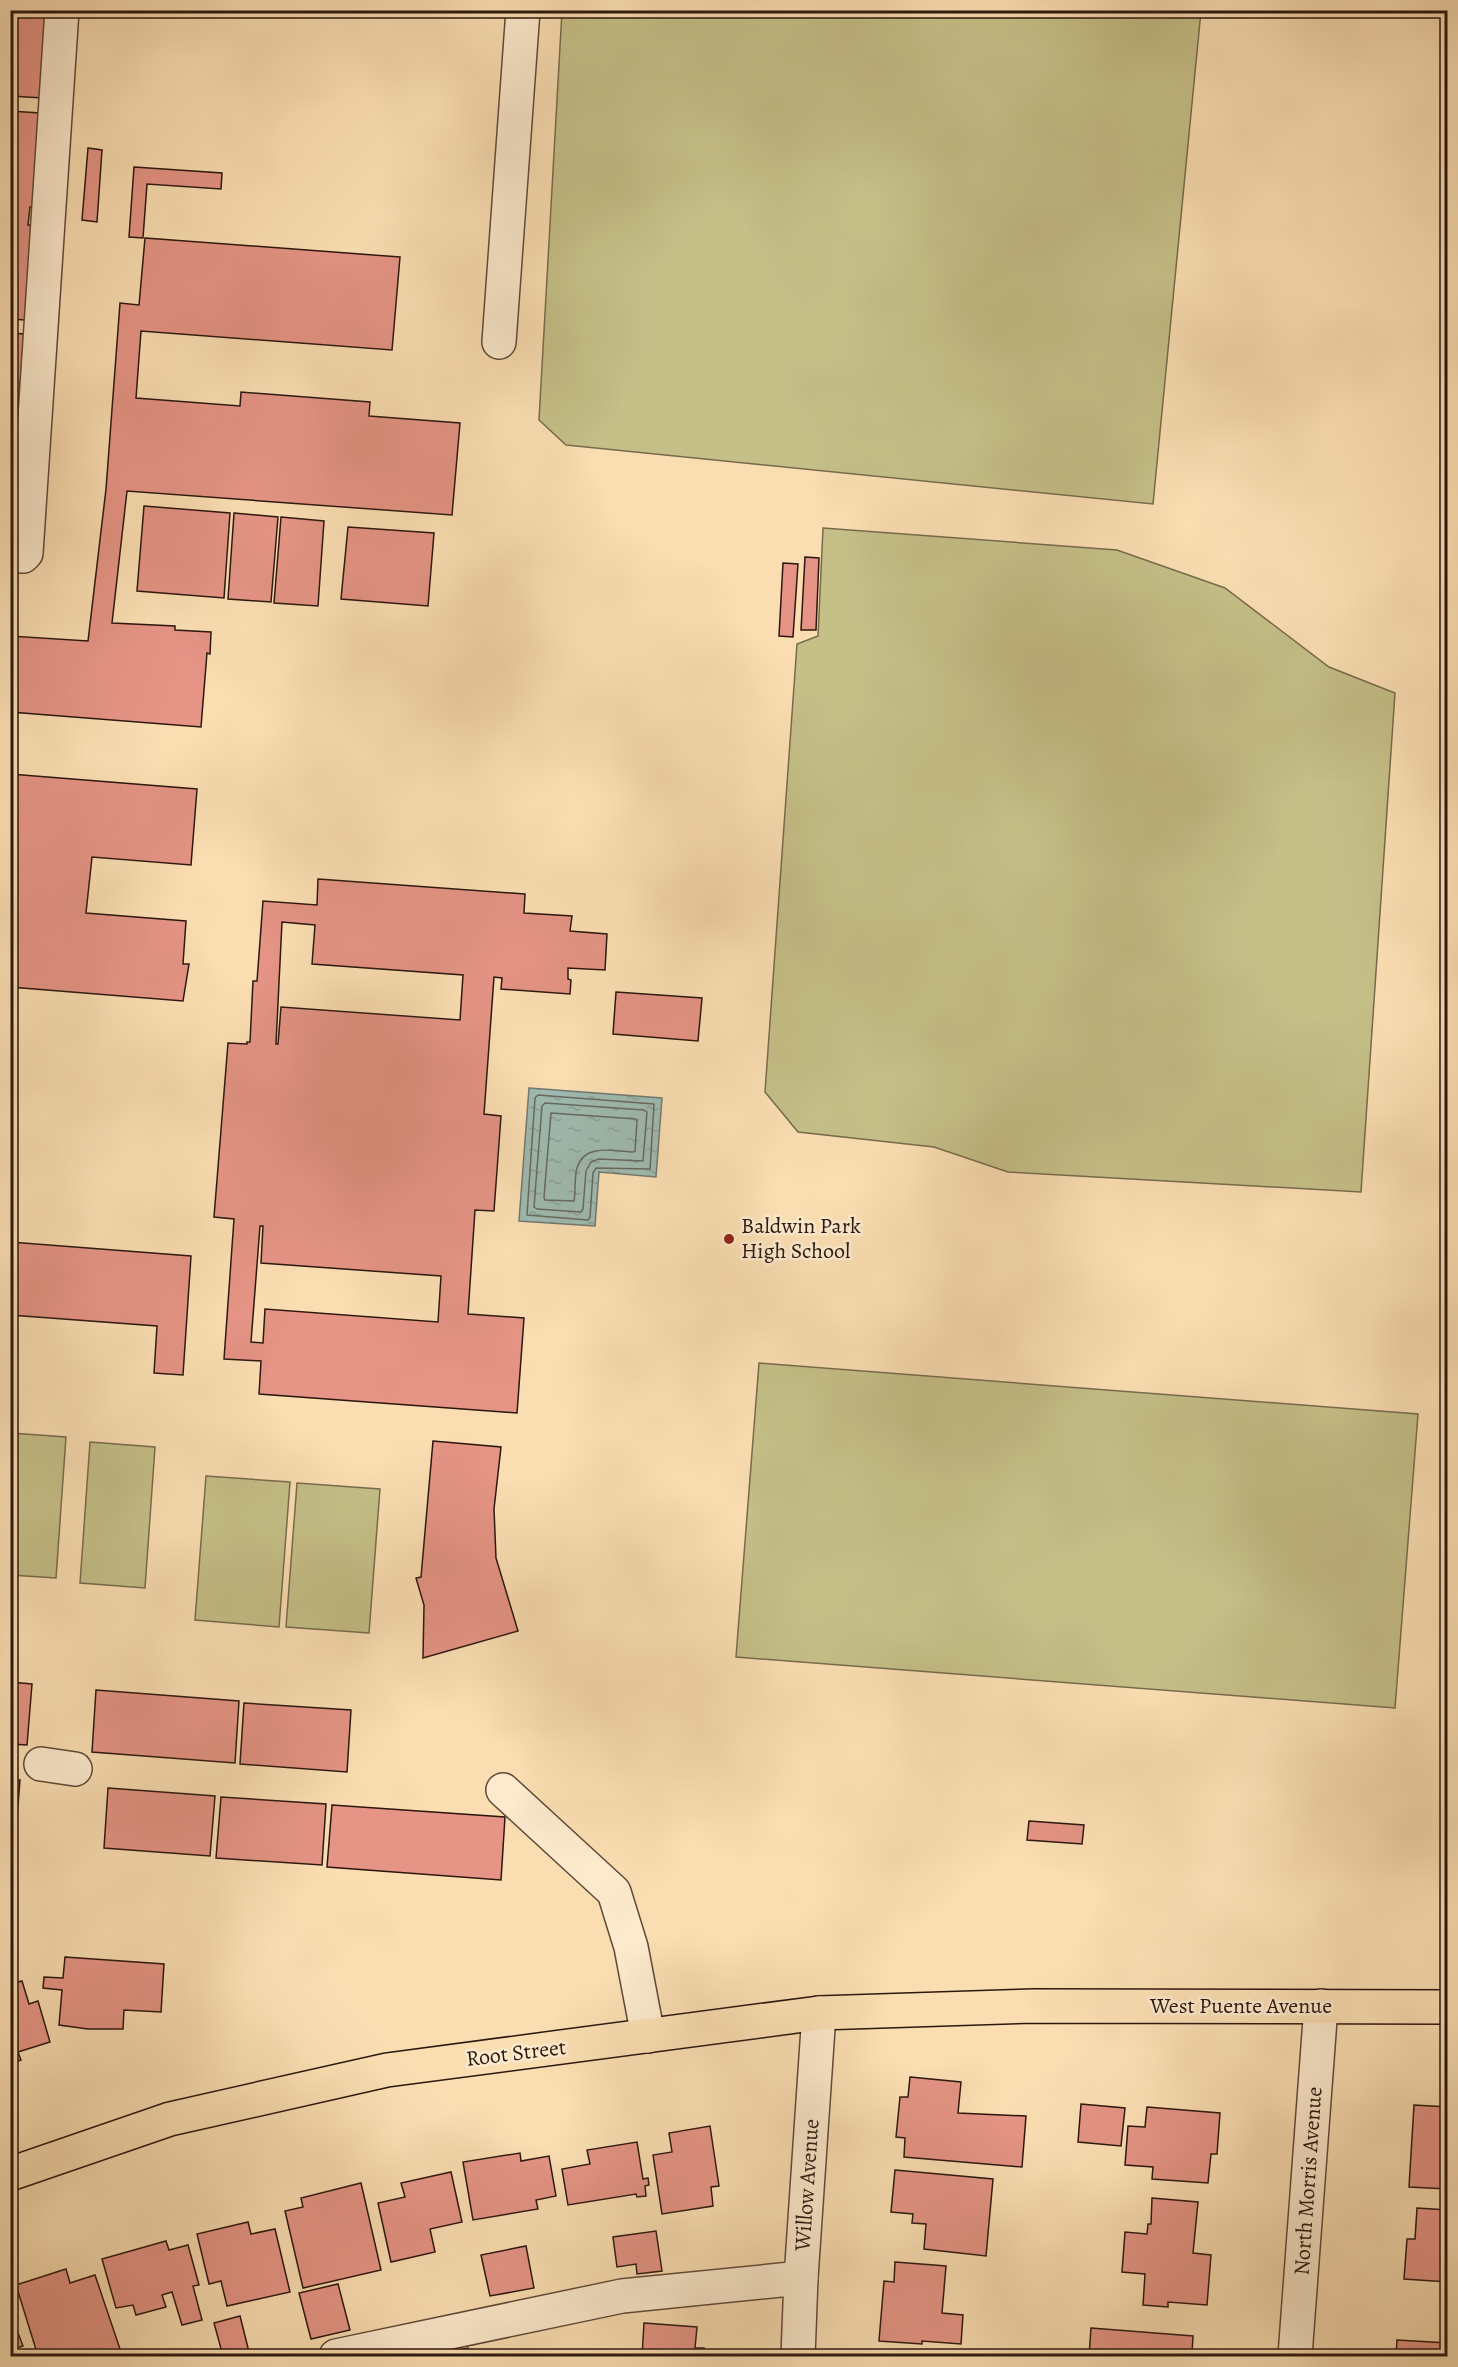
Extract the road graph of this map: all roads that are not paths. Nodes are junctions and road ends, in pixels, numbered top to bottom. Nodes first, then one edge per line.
1 (62, 10) edge
2 (523, 10) edge
3 (498, 342) dead end
4 (10, 555) edge
5 (41, 1764) dead end
6 (75, 1769) dead end
7 (503, 1790) dead end
8 (1034, 2006) joint
9 (1321, 2006) junction
10 (1448, 2007) edge
11 (819, 2013) junction
12 (648, 2036) junction
13 (10, 2174) edge
14 (801, 2278) junction
15 (336, 2356) edge
16 (798, 2356) edge
17 (1294, 2356) edge

1 - 4 street
2 - 3 street
5 - 6 street
7 - 12 street
8 - 9 main road, West Puente Avenue
8 - 11 main road, Root Street
9 - 10 main road, West Puente Avenue
9 - 17 street, North Morris Avenue
11 - 12 main road, Root Street
11 - 14 street, Willow Avenue
12 - 13 main road, Root Street
14 - 15 street
14 - 16 street, Willow Avenue

